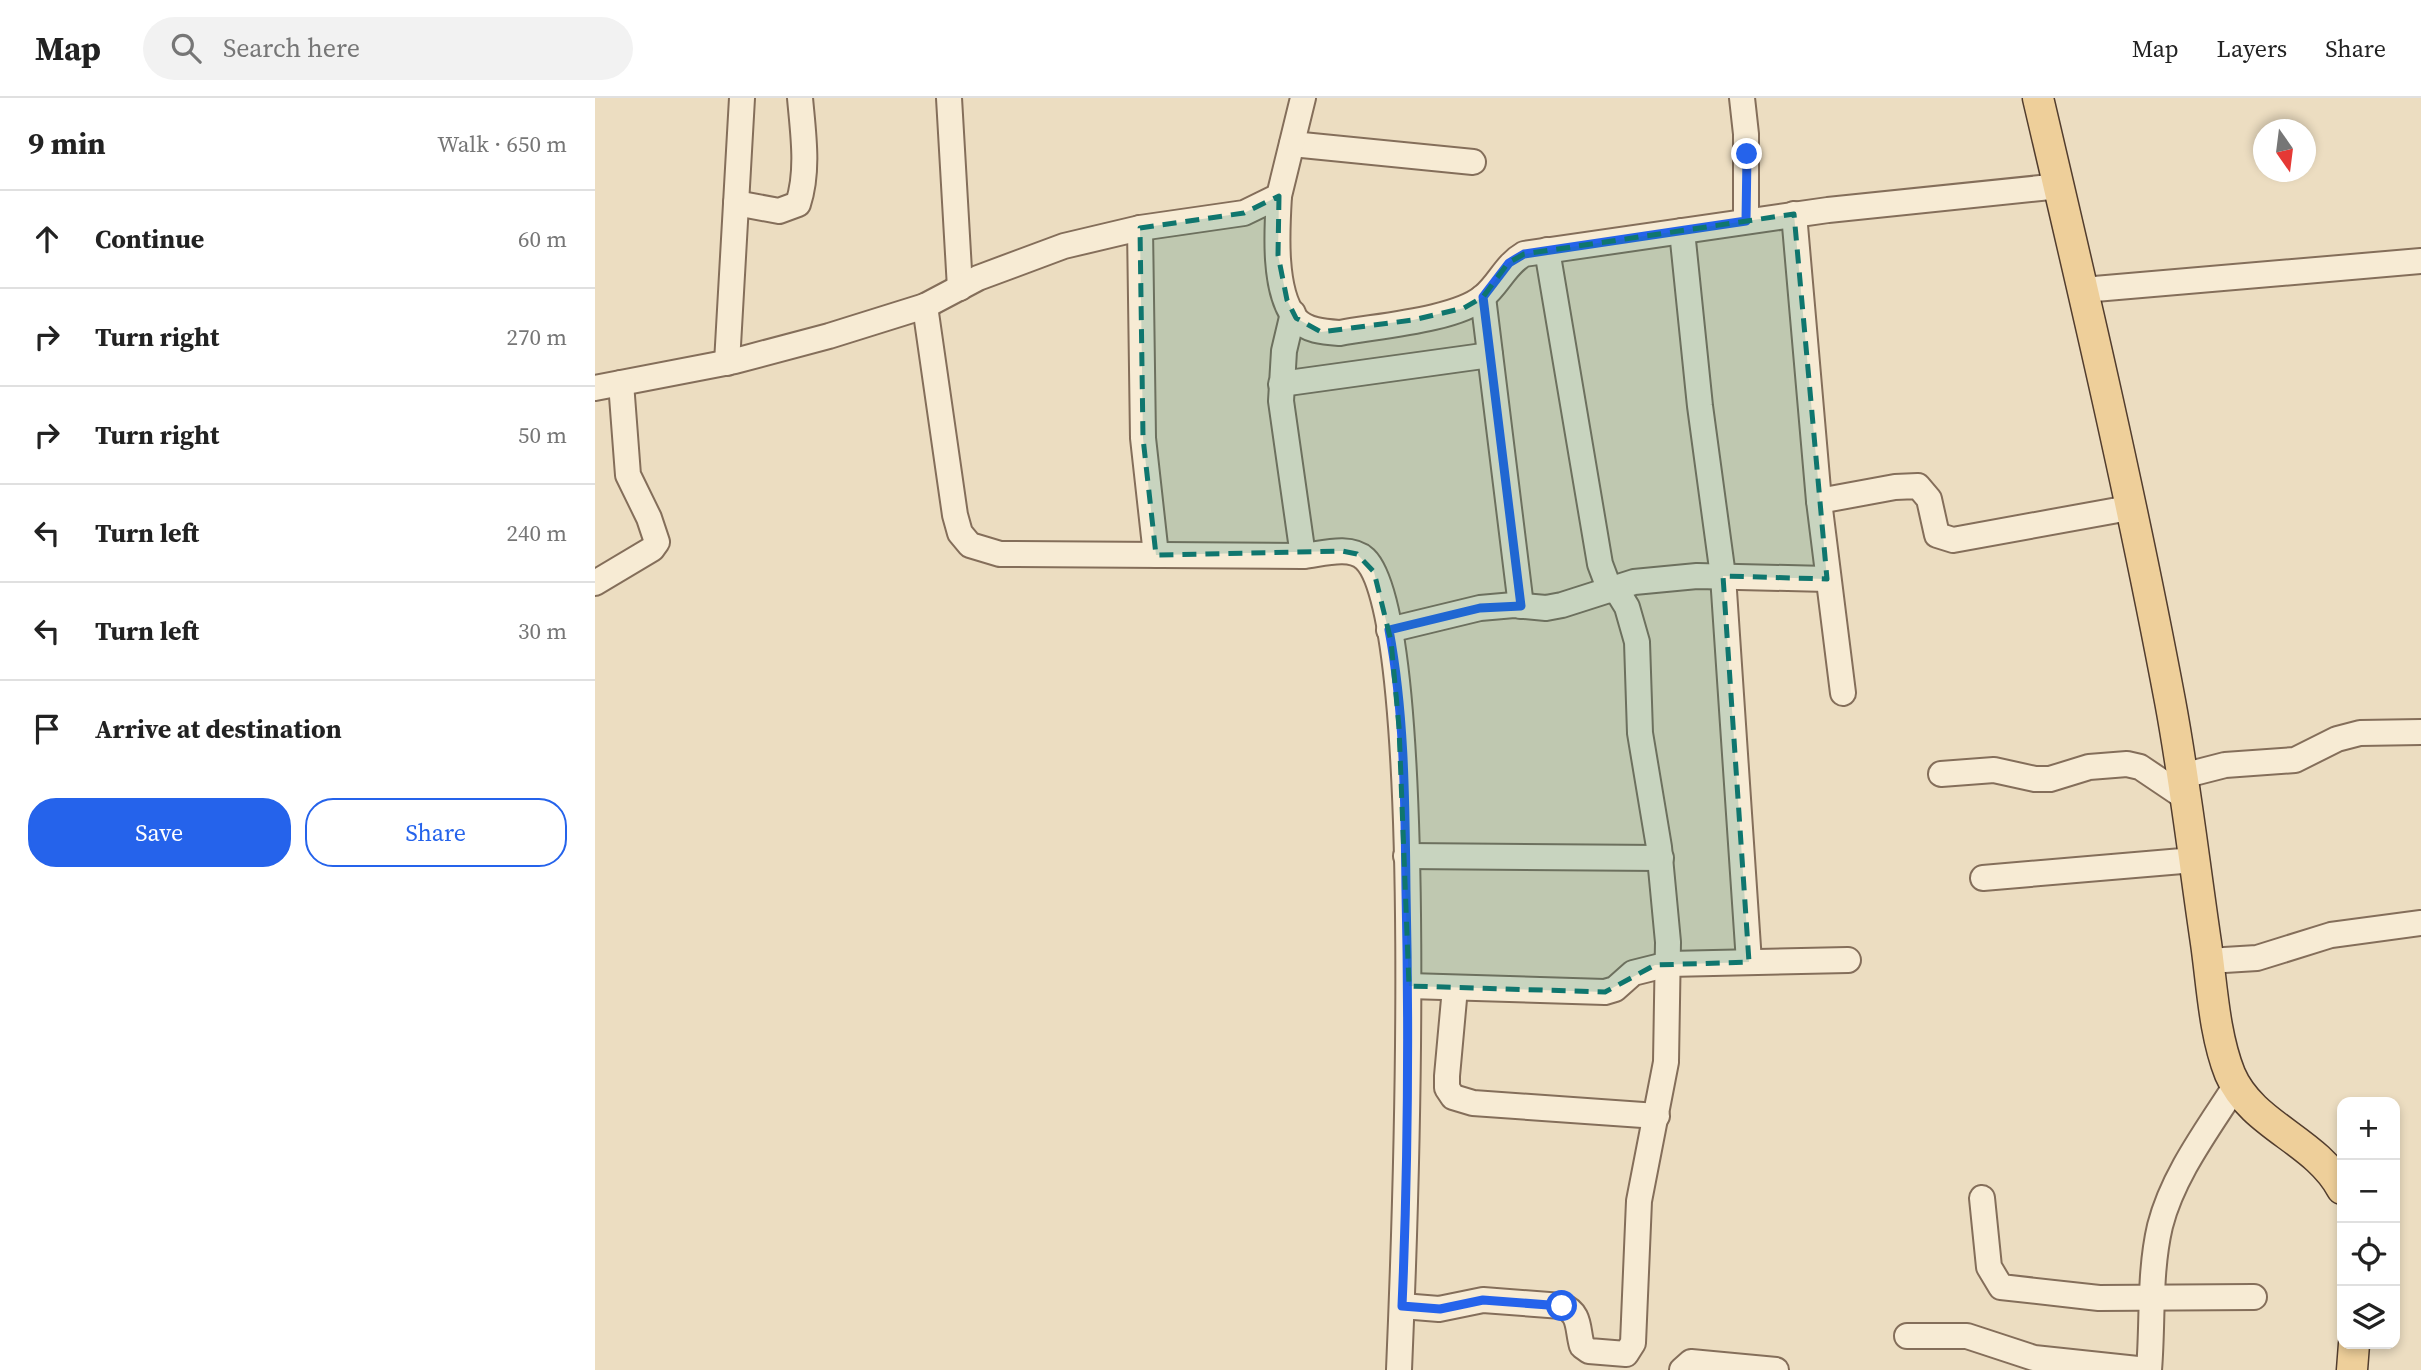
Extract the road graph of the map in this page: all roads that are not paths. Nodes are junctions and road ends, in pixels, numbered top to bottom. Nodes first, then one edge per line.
1 (742, 98) edge
2 (800, 98) edge
3 (949, 98) edge
4 (1303, 98) edge
5 (1742, 98) edge
6 (2036, 98) edge
7 (1292, 144) junction
8 (1473, 162) dead end
9 (2060, 186) junction
10 (1279, 196) junction
11 (736, 202) junction
12 (1794, 214) junction
13 (1746, 221) junction
14 (1140, 228) junction
15 (1682, 230) junction
16 (1547, 250) junction
17 (2421, 261) edge
18 (960, 288) junction
19 (2083, 290) junction
20 (1483, 297) junction
21 (925, 306) junction
22 (1293, 313) junction
23 (1490, 355) junction
24 (727, 363) junction
25 (621, 383) junction
26 (1281, 383) junction
27 (595, 388) edge
28 (1818, 501) junction
29 (2129, 508) junction
30 (1156, 555) junction
31 (1303, 555) junction
32 (1723, 576) junction
33 (1827, 579) junction
34 (595, 583) edge
35 (1609, 588) junction
36 (1521, 606) junction
37 (1389, 630) junction
38 (1843, 693) dead end
39 (2421, 732) edge
40 (1941, 774) dead end
41 (2184, 787) junction
42 (1406, 856) junction
43 (1661, 858) junction
44 (2194, 860) junction
45 (1983, 878) dead end
46 (2421, 923) edge
47 (1849, 960) dead end
48 (2208, 961) junction
49 (1749, 962) junction
50 (1669, 964) junction
51 (1409, 986) junction
52 (1455, 988) junction
53 (2235, 1085) junction
54 (1657, 1116) junction
55 (2337, 1182) edge
56 (1982, 1198) dead end
57 (2254, 1297) dead end
58 (2152, 1298) junction
59 (1402, 1306) junction
60 (1907, 1336) dead end
61 (2354, 1349) edge
62 (1581, 1358) edge
63 (1399, 1370) edge
64 (1682, 1370) edge
65 (1776, 1370) edge
66 (2148, 1370) edge
67 (2352, 1370) edge

1 - 11 street
2 - 11 street
3 - 18 street
4 - 7 street
5 - 13 street
6 - 9 main road
7 - 8 street
7 - 10 street
9 - 12 street
9 - 19 main road
10 - 14 street
10 - 22 street
11 - 24 street
12 - 13 street
12 - 28 street
13 - 15 street
14 - 18 street
14 - 30 street
15 - 16 street
15 - 32 street
16 - 20 street
16 - 35 street
17 - 19 street
18 - 21 street
19 - 29 main road
20 - 22 street
20 - 23 street
21 - 24 street
21 - 30 street
22 - 26 street
23 - 26 street
23 - 36 street
24 - 25 street
25 - 27 street
25 - 34 street
26 - 31 street
28 - 29 street
28 - 33 street
29 - 41 main road
30 - 31 street
31 - 37 street
32 - 33 street
32 - 35 street
32 - 49 street
33 - 38 street
35 - 36 street
35 - 43 street
36 - 37 street
37 - 42 street
39 - 41 street
40 - 41 street
41 - 44 main road
42 - 43 street
42 - 51 street
43 - 50 street
44 - 45 street
44 - 48 main road
46 - 48 street
47 - 49 street
48 - 53 main road
49 - 50 street
50 - 52 street
50 - 54 street
51 - 52 street
51 - 59 street
52 - 54 street
53 - 55 main road
53 - 58 street
54 - 62 street
56 - 58 street
57 - 58 street
58 - 66 street
59 - 62 street
59 - 63 street
60 - 66 street
61 - 67 main road
64 - 65 street

